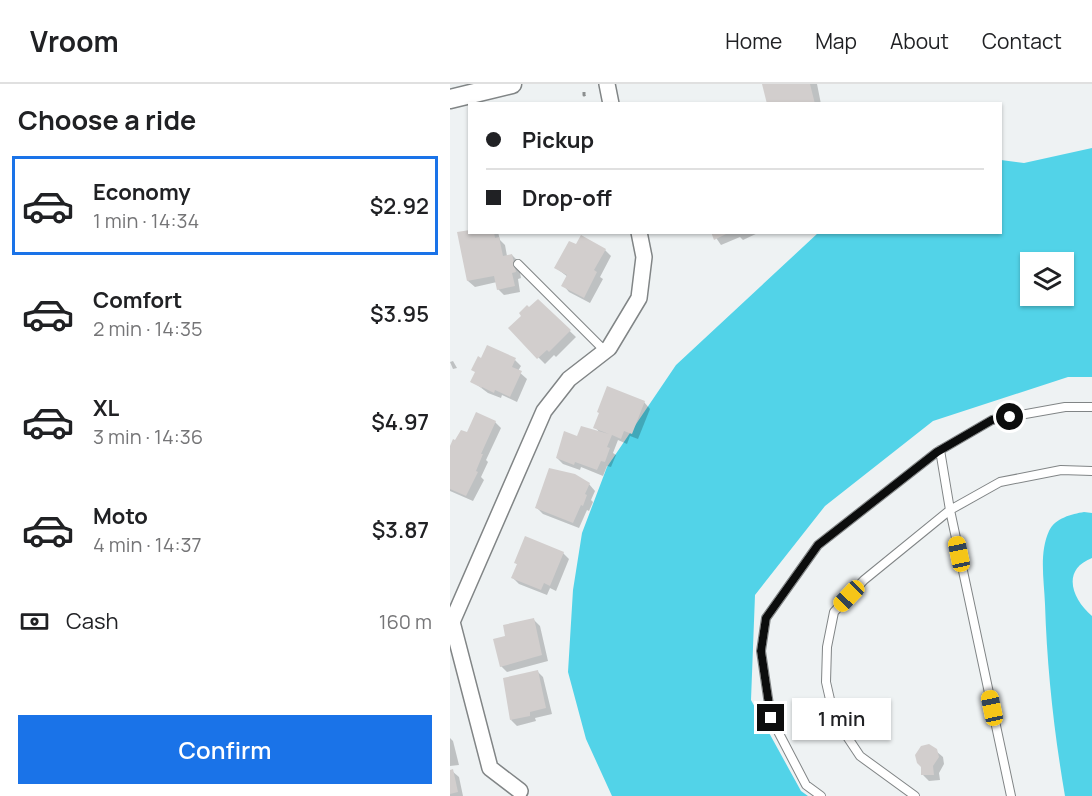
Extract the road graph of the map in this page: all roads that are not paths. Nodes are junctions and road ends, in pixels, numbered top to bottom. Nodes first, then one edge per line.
1 (512, 84) edge
2 (607, 84) edge
3 (450, 99) edge
4 (611, 102) edge
5 (639, 234) edge
6 (518, 264) dead end
7 (607, 350) junction
8 (1092, 407) edge
9 (940, 450) junction
10 (1092, 471) edge
11 (950, 510) junction
12 (451, 623) edge
13 (520, 791) dead end
14 (821, 796) edge
15 (915, 796) edge
16 (1011, 796) edge

1 - 3 street
2 - 4 street
5 - 7 street
6 - 7 lane
7 - 12 street
8 - 9 lane
9 - 11 lane
9 - 14 lane
10 - 11 lane
11 - 15 lane
11 - 16 lane
12 - 13 street

